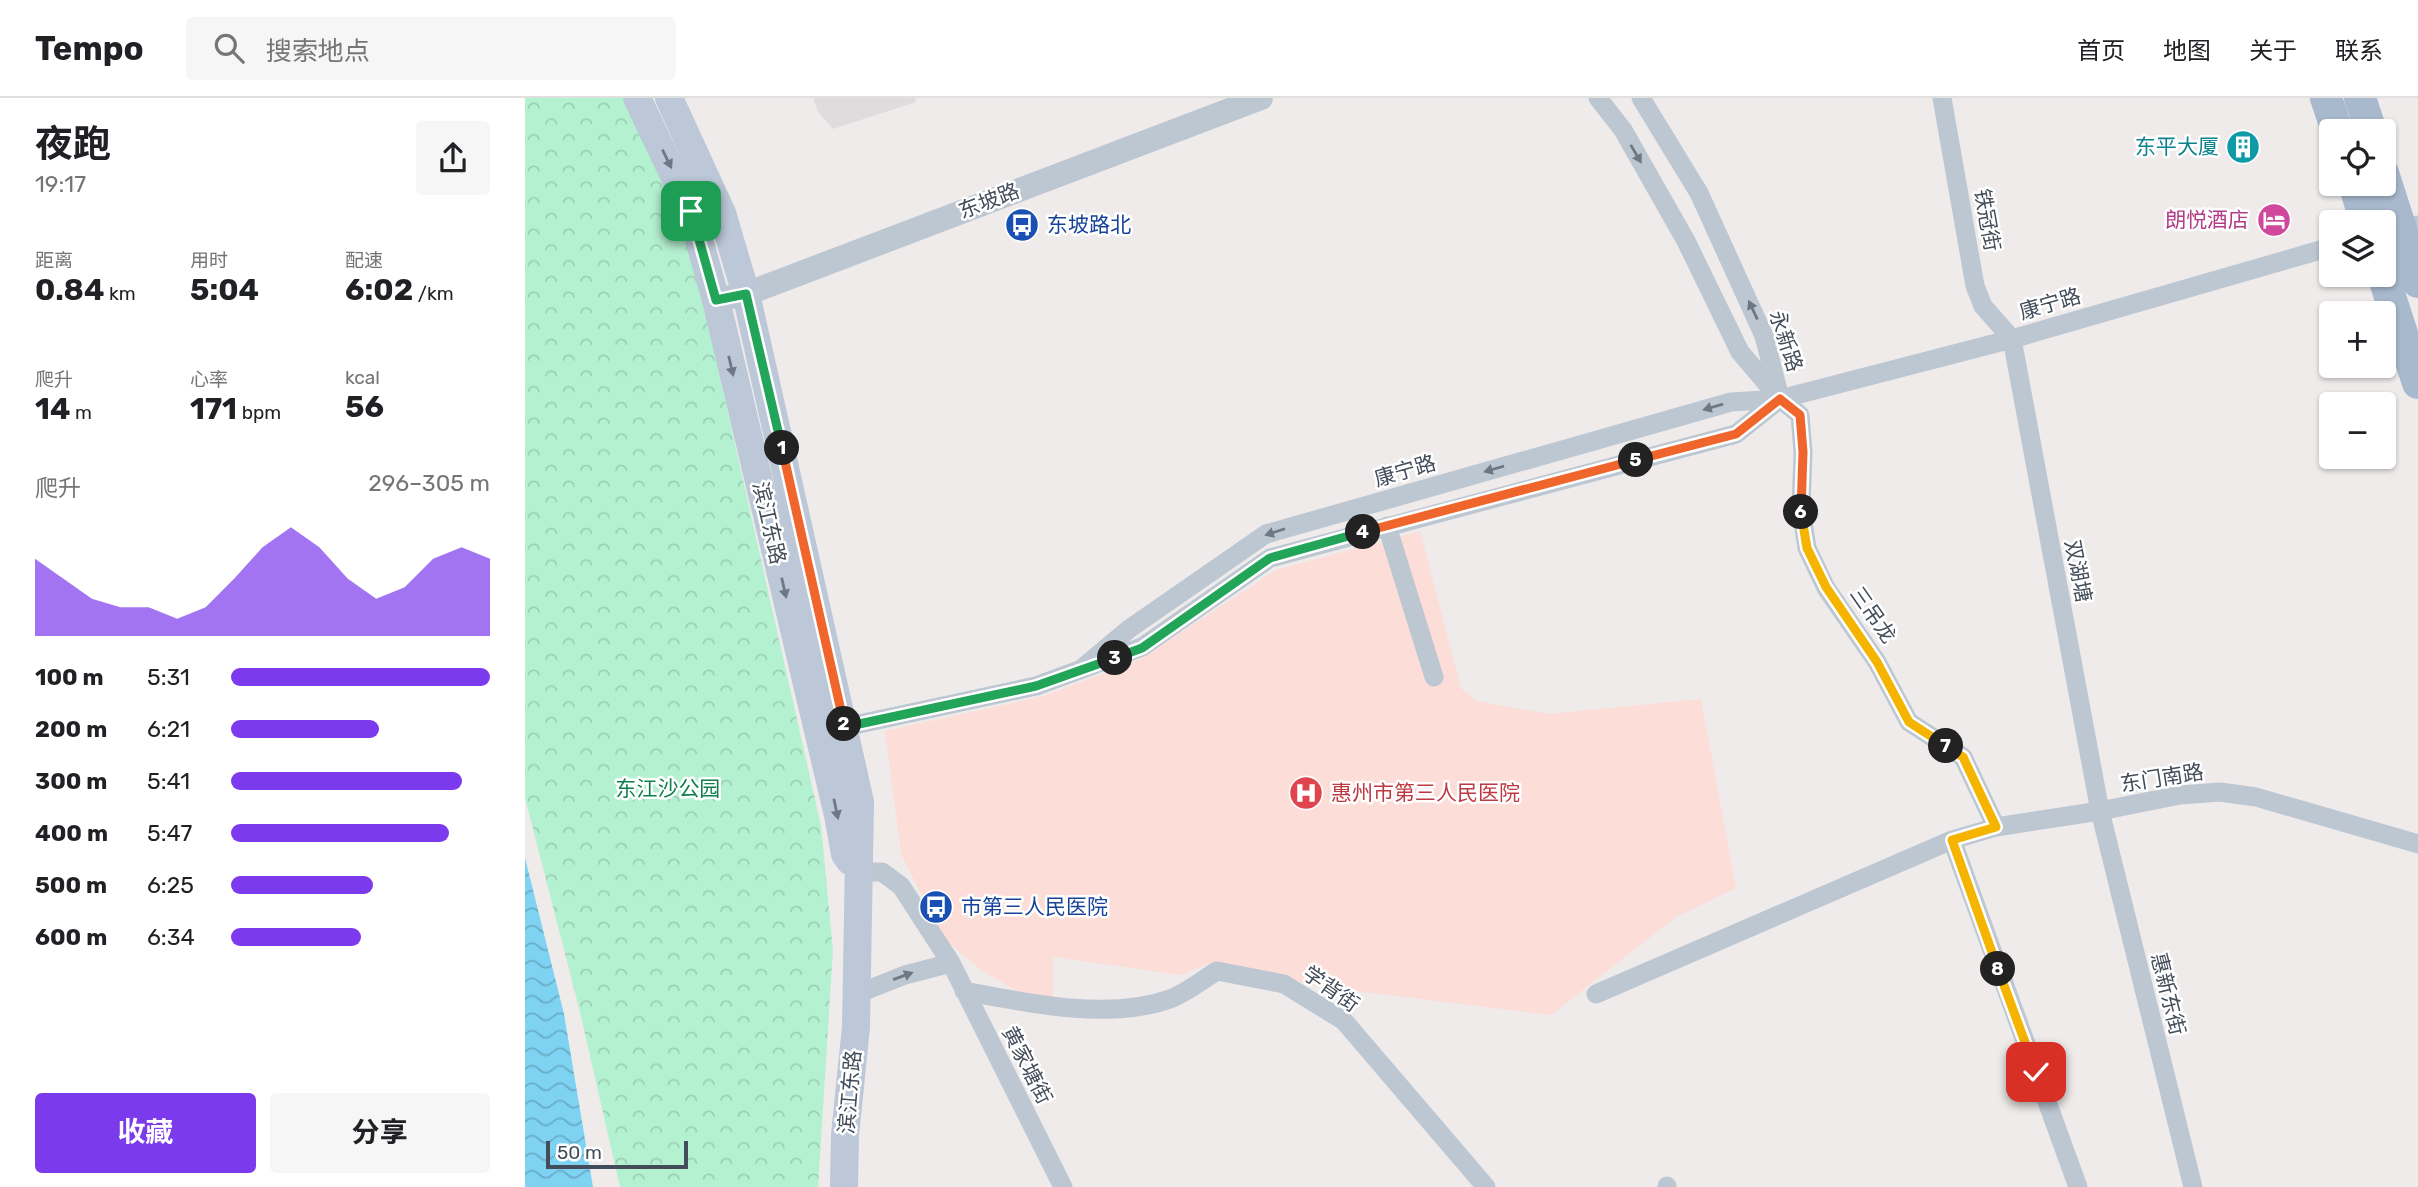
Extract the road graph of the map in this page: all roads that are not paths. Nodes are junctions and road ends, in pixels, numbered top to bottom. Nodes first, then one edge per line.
1 (637, 98) edge
2 (669, 98) edge
3 (1261, 98) edge
4 (1598, 98) edge
5 (1641, 98) edge
6 (1942, 98) edge
7 (2326, 98) edge
8 (2360, 98) edge
9 (2333, 119) edge
10 (2367, 119) edge
11 (2390, 196) edge
12 (2401, 230) edge
13 (2319, 250) edge
14 (2418, 282) edge
15 (2387, 287) edge
16 (746, 294) junction
17 (716, 300) junction
18 (2012, 339) junction
19 (2418, 383) edge
20 (1780, 399) junction
21 (1387, 526) junction
22 (1080, 670) junction
23 (1434, 677) dead end
24 (845, 727) junction
25 (2100, 811) junction
26 (1996, 827) junction
27 (1952, 840) junction
28 (2418, 844) edge
29 (859, 872) junction
30 (951, 963) junction
31 (964, 992) junction
32 (857, 994) junction
33 (1596, 994) dead end
34 (844, 1187) edge
35 (1063, 1187) edge
36 (1486, 1187) edge
37 (2078, 1187) edge
38 (2193, 1187) edge

1 -> 17 main road, 滨江东路
2 - 16 main road, 滨江东路
3 - 16 street, 东坡路
4 -> 20 street, 永新路
20 -> 5 street, 永新路
6 - 18 street, 铁冠街
7 - 9 main road
8 - 10 main road
11 - 12 main road
12 - 14 main road
13 - 18 street, 康宁路
15 - 19 main road
16 - 17 street, 东坡路
16 - 24 main road, 滨江东路
17 -> 29 main road, 滨江东路
18 - 20 street, 康宁路
18 - 25 street, 双湖塘
20 - 21 street, 康宁路
20 -> 22 street, 康宁路
20 - 26 street, 三吊龙
21 - 22 street, 康宁路
21 - 23 street
22 - 24 street, 康宁路
24 - 29 main road, 滨江东路
25 - 26 street, 东门南路
25 - 28 street, 东门南路
25 - 38 street, 惠新东街
26 - 27 street, 东门南路
27 - 33 street, 东门南路
27 - 37 street
29 - 30 street, 黄家塘街
29 - 32 main road, 滨江东路
30 - 31 street, 黄家塘街
32 -> 30 street
31 - 35 street, 黄家塘街
31 - 36 street, 学背街
32 - 34 main road, 滨江东路

